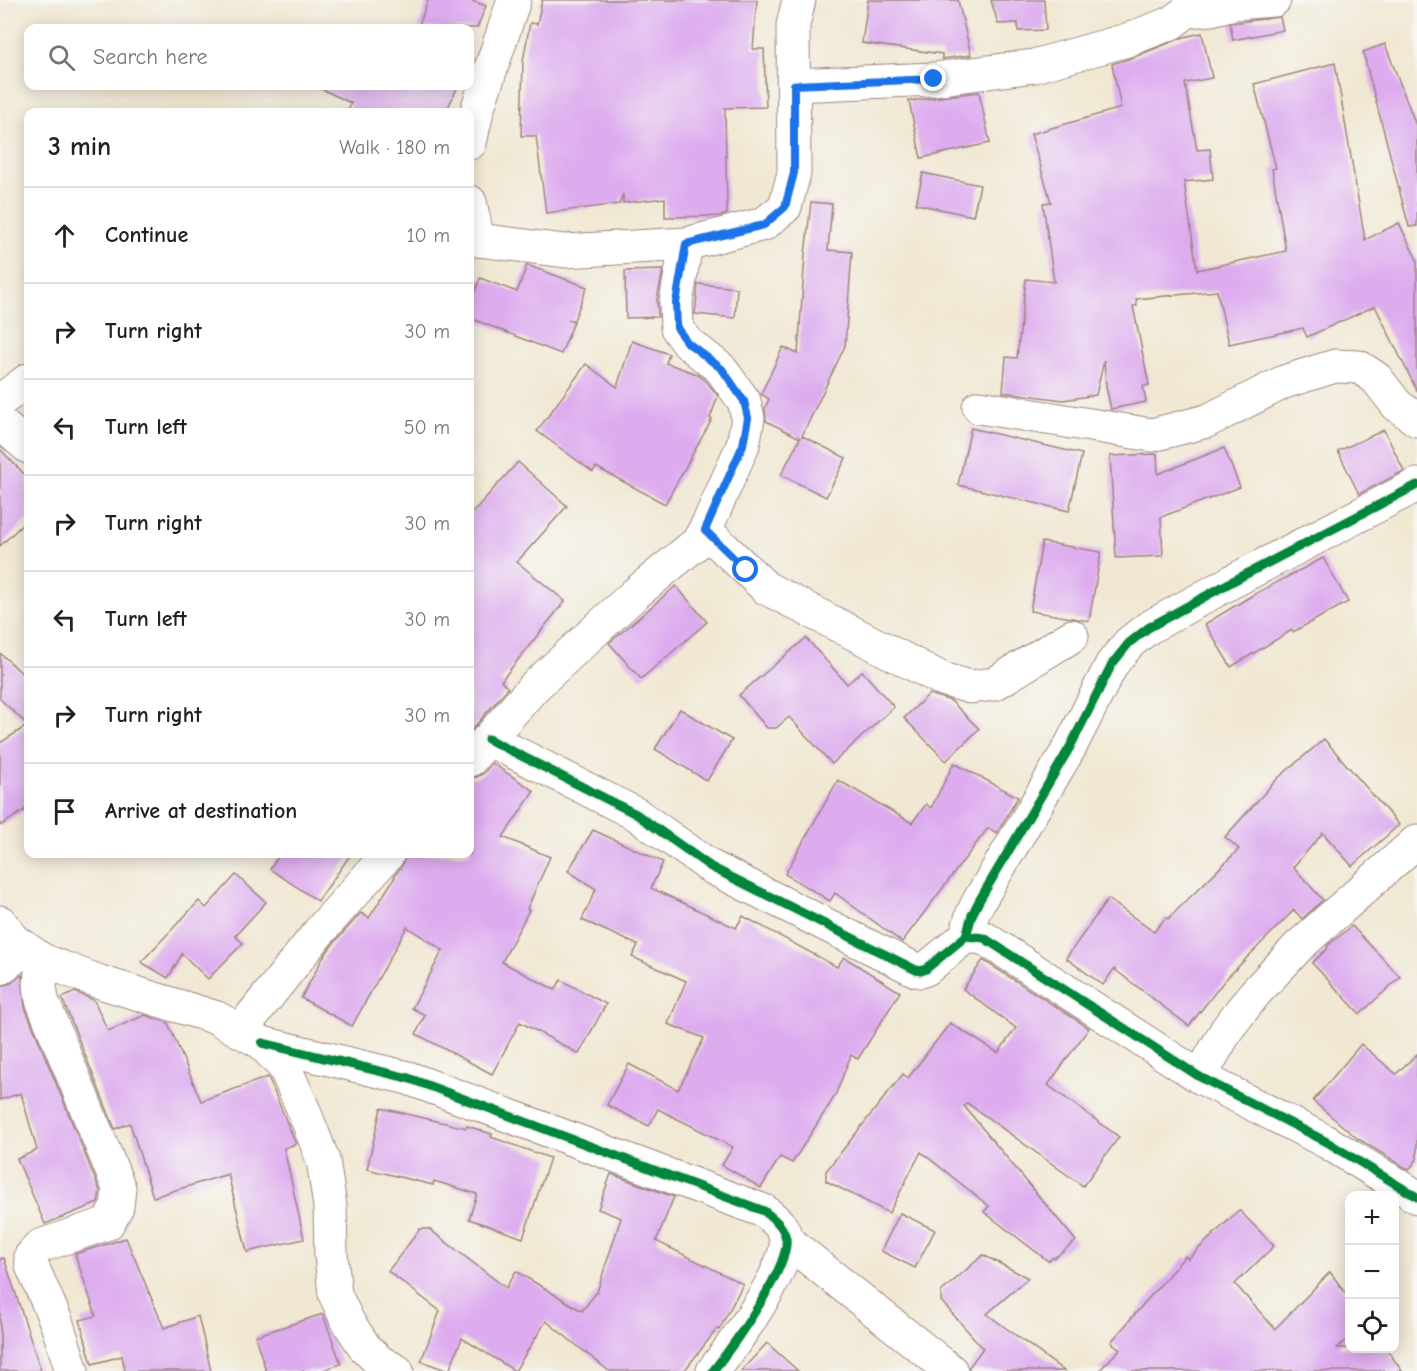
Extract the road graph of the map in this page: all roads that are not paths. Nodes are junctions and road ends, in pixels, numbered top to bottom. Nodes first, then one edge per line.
1 (514, 0) edge
2 (799, 0) edge
3 (1274, 0) edge
4 (1209, 4) edge
5 (794, 85) junction
6 (474, 122) edge
7 (474, 239) edge
8 (686, 244) junction
9 (24, 383) edge
10 (0, 401) edge
11 (979, 407) dead end
12 (1417, 420) edge
13 (0, 423) edge
14 (24, 444) edge
15 (1417, 485) edge
16 (705, 530) junction
17 (1072, 636) dead end
18 (479, 750) edge
19 (1417, 841) edge
20 (384, 858) edge
21 (0, 922) edge
22 (966, 936) junction
23 (22, 959) edge
24 (251, 1037) junction
25 (1200, 1077) junction
26 (1417, 1197) edge
27 (786, 1240) junction
28 (72, 1371) edge
29 (397, 1371) edge
30 (713, 1371) edge
31 (951, 1371) edge

1 - 6 street
2 - 5 street
3 - 4 street
4 - 5 street
5 - 8 street
7 - 8 street
8 - 16 street
9 - 10 street
11 - 12 street
13 - 14 street
15 - 22 street
16 - 17 street
16 - 18 street
18 - 22 street
19 - 25 street
20 - 24 street
21 - 23 street
22 - 25 street
23 - 24 street
23 - 28 street
24 - 27 street
24 - 29 street
25 - 26 street
27 - 30 street
27 - 31 street

